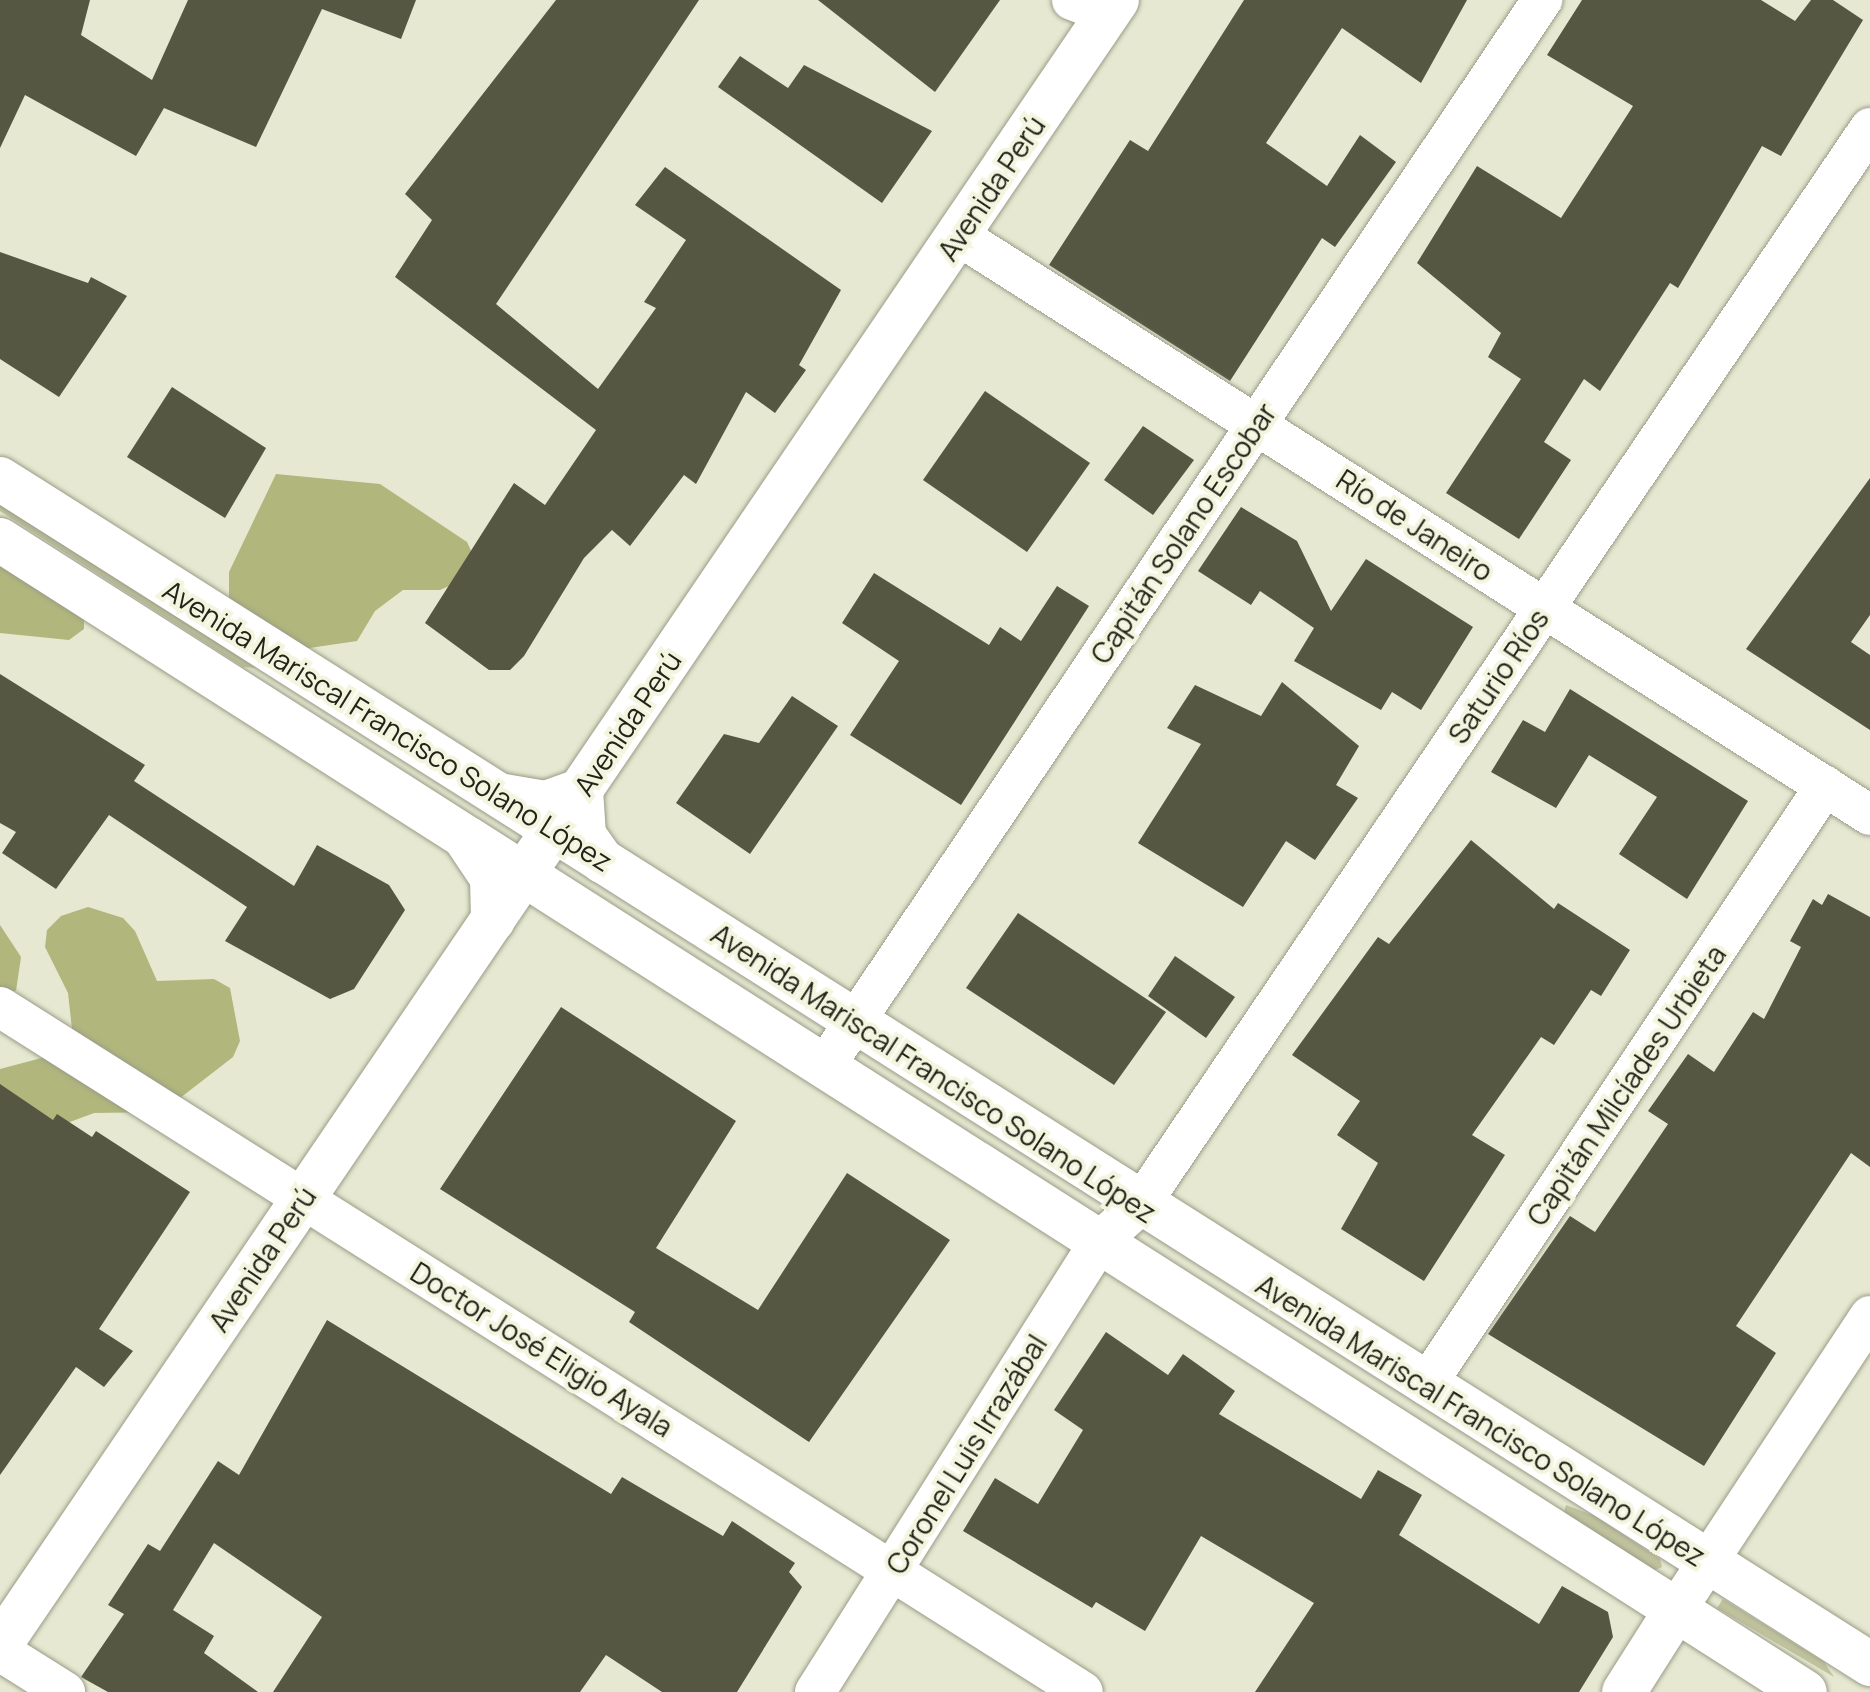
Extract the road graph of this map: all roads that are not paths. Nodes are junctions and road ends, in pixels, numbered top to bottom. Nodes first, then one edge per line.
1 (1542, 0) edge
2 (1099, 5) edge
3 (1870, 128) edge
4 (959, 236) junction
5 (1257, 424) junction
6 (0, 479) edge
7 (0, 540) edge
8 (1544, 608) junction
9 (125, 620) junction
10 (1825, 786) junction
11 (581, 790) junction
12 (494, 792) junction
13 (1870, 815) edge
14 (551, 834) junction
15 (462, 835) junction
16 (602, 861) junction
17 (524, 874) junction
18 (578, 908) junction
19 (493, 920) junction
20 (0, 1007) edge
21 (841, 1043) junction
22 (303, 1199) junction
23 (1121, 1222) junction
24 (1870, 1316) edge
25 (1426, 1385) junction
26 (1575, 1479) junction
27 (1708, 1562) junction
28 (892, 1571) junction
29 (1676, 1610) junction
30 (0, 1645) edge
31 (0, 1651) edge
32 (1870, 1664) edge
33 (65, 1692) edge
34 (815, 1692) edge
35 (1083, 1692) edge
36 (1624, 1692) edge
37 (1805, 1692) edge

1 - 5 street, Capitán Solano Escobar
2 - 4 main road, Avenida Perú
3 - 8 street, Saturio Ríos
4 - 5 street, Río de Janeiro
4 - 11 main road, Avenida Perú
5 - 8 street, Río de Janeiro
5 - 21 street, Capitán Solano Escobar
6 - 12 main road, Avenida Mariscal Francisco Solano López
7 - 9 main road, Avenida Mariscal Francisco Solano López
8 - 10 street, Río de Janeiro
8 - 23 street, Saturio Ríos
9 - 14 main road
9 - 15 main road, Avenida Mariscal Francisco Solano López
10 - 13 street, Río de Janeiro
10 - 25 street, Capitán Milcíades Urbieta
11 - 12 main road
11 - 14 main road, Avenida Perú
11 - 16 main road
12 - 14 main road, Avenida Mariscal Francisco Solano López
14 - 16 main road, Avenida Mariscal Francisco Solano López
14 - 17 main road, Avenida Perú
15 - 17 main road, Avenida Mariscal Francisco Solano López
15 - 19 main road
16 - 21 main road, Avenida Mariscal Francisco Solano López
17 - 18 main road, Avenida Mariscal Francisco Solano López
17 - 19 main road, Avenida Perú
17 - 21 main road
18 - 19 main road
18 - 21 main road, Avenida Mariscal Francisco Solano López
19 - 22 main road, Avenida Perú
20 - 22 street, Doctor José Eligio Ayala
21 - 23 main road, Avenida Mariscal Francisco Solano López
21 - 23 main road, Avenida Mariscal Francisco Solano López
22 - 28 street, Doctor José Eligio Ayala
22 - 30 main road, Avenida Perú
23 - 25 main road, Avenida Mariscal Francisco Solano López
23 - 26 main road
23 - 28 street, Coronel Luis Irrazábal
23 - 29 main road, Avenida Mariscal Francisco Solano López
24 - 27 street
25 - 26 main road, Avenida Mariscal Francisco Solano López
26 - 27 main road, Avenida Mariscal Francisco Solano López
27 - 29 street
27 - 32 main road, Avenida Mariscal Francisco Solano López
28 - 34 street, Coronel Luis Irrazábal
28 - 35 street, Doctor José Eligio Ayala
29 - 36 main road
29 - 37 main road, Avenida Mariscal Francisco Solano López
31 - 33 street

